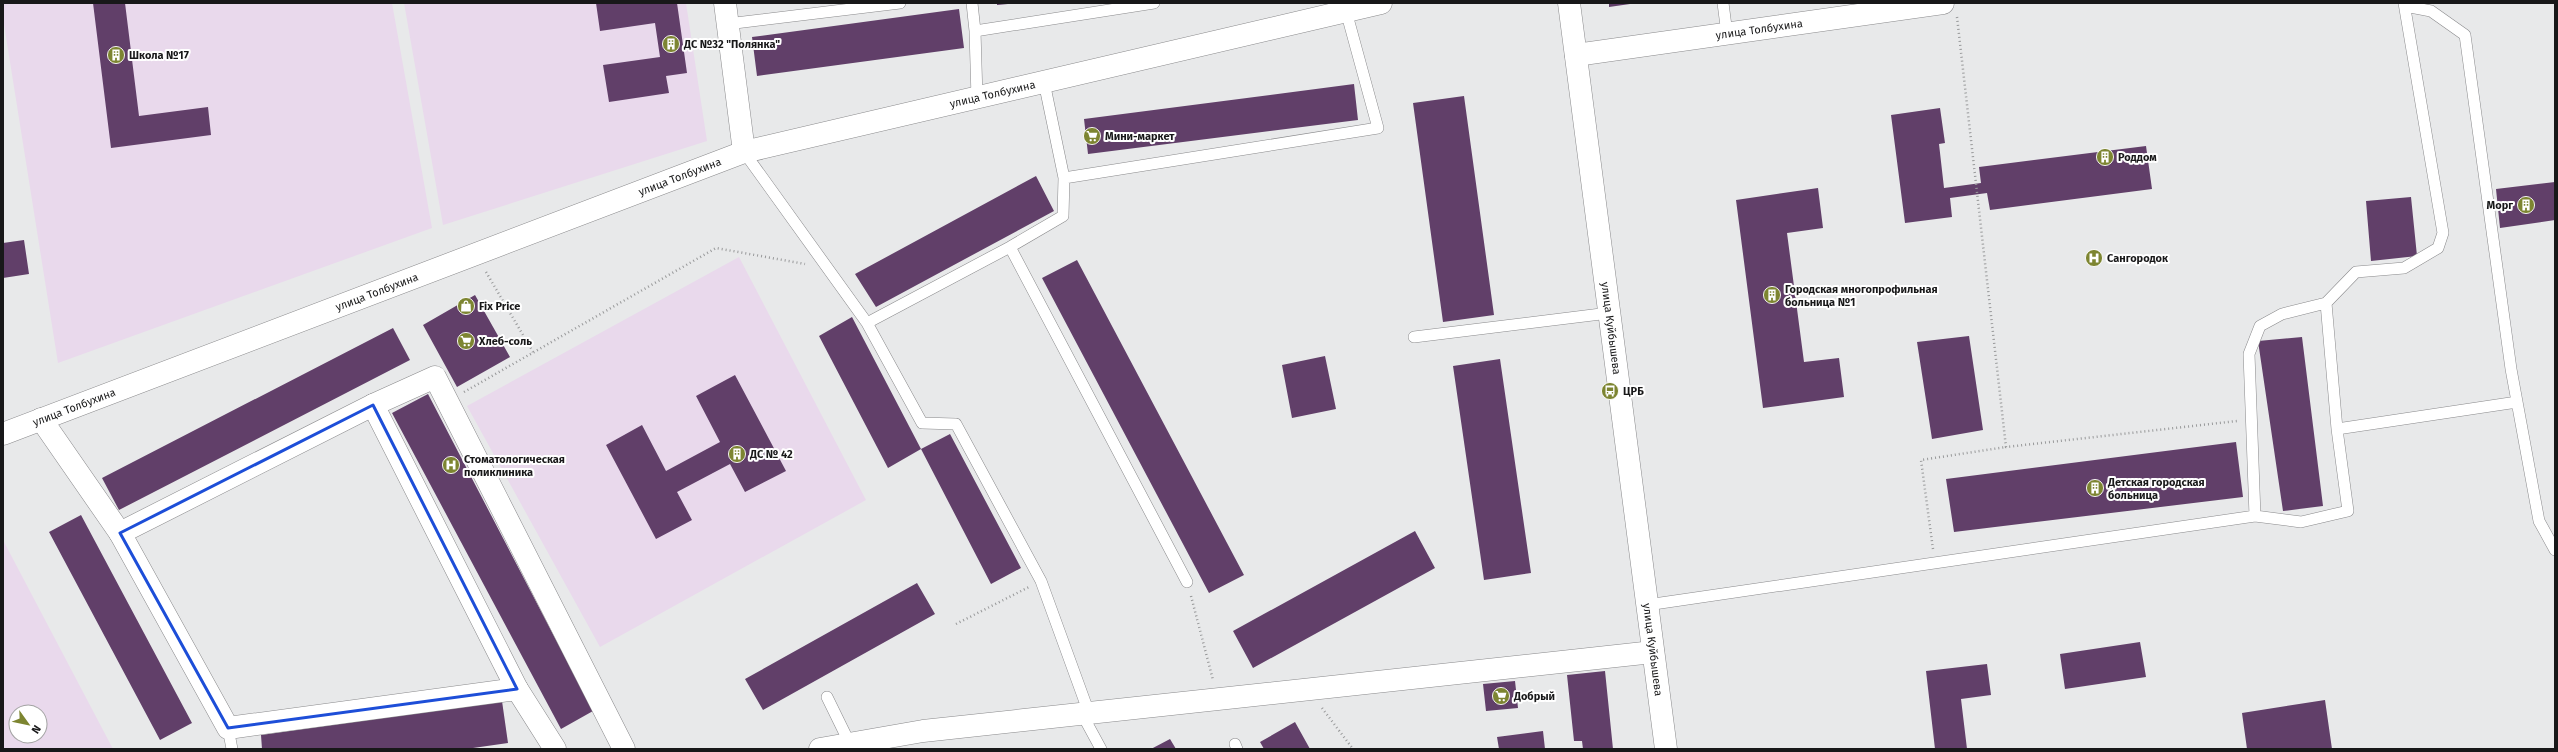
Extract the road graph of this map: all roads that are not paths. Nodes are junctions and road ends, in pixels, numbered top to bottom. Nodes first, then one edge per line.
1 (725, 3) edge
2 (900, 3) edge
3 (972, 3) edge
4 (1154, 3) edge
5 (1381, 3) edge
6 (1569, 3) edge
7 (1723, 3) edge
8 (2405, 4) edge
9 (1950, 7) edge
10 (1346, 11) junction
11 (727, 24) junction
12 (975, 31) junction
13 (1727, 34) junction
14 (1576, 55) junction
15 (1044, 82) junction
16 (977, 98) junction
17 (744, 152) junction
18 (1064, 178) junction
19 (1010, 247) junction
20 (2326, 303) junction
21 (1609, 313) junction
22 (867, 323) junction
23 (1414, 337) dead end
24 (2517, 402) junction
25 (373, 405) junction
26 (41, 419) junction
27 (2337, 429) junction
28 (3, 434) edge
29 (2255, 516) junction
30 (120, 533) junction
31 (2555, 550) edge
32 (1187, 582) road end
33 (1647, 606) junction
34 (1653, 652) junction
35 (517, 689) junction
36 (827, 697) dead end
37 (1086, 713) junction
38 (230, 739) edge
39 (850, 744) junction
40 (555, 749) edge
41 (624, 749) edge
42 (820, 749) edge
43 (1101, 749) edge
44 (1666, 749) edge

1 - 11 street
2 - 11 lane
3 - 12 lane
4 - 12 lane
5 - 10 street, улица Толбухина
6 - 14 street, улица Куйбышева
7 - 13 lane
8 - 20 lane
8 - 24 lane
9 - 13 street, улица Толбухина
10 - 15 street, улица Толбухина
10 - 18 lane
11 - 17 street
12 - 16 lane
13 - 14 street, улица Толбухина
14 - 21 street, улица Куйбышева
15 - 16 street, улица Толбухина
15 - 18 lane
16 - 17 street, улица Толбухина
17 - 22 lane
17 - 26 street, улица Толбухина
18 - 19 lane
19 - 22 lane
19 - 32 lane
20 - 27 lane
20 - 29 lane
21 - 23 lane
21 - 33 street, улица Куйбышева
22 - 37 lane
24 - 27 lane
24 - 31 lane
25 - 30 street
25 - 35 street
25 - 41 street
26 - 28 street, улица Толбухина
26 - 30 street
27 - 29 lane
29 - 33 lane
30 - 38 street
33 - 34 street, улица Куйбышева
34 - 37 street
34 - 44 street, улица Куйбышева
35 - 38 street
35 - 40 street
36 - 39 lane
37 - 39 street
37 - 43 lane
39 - 42 street

